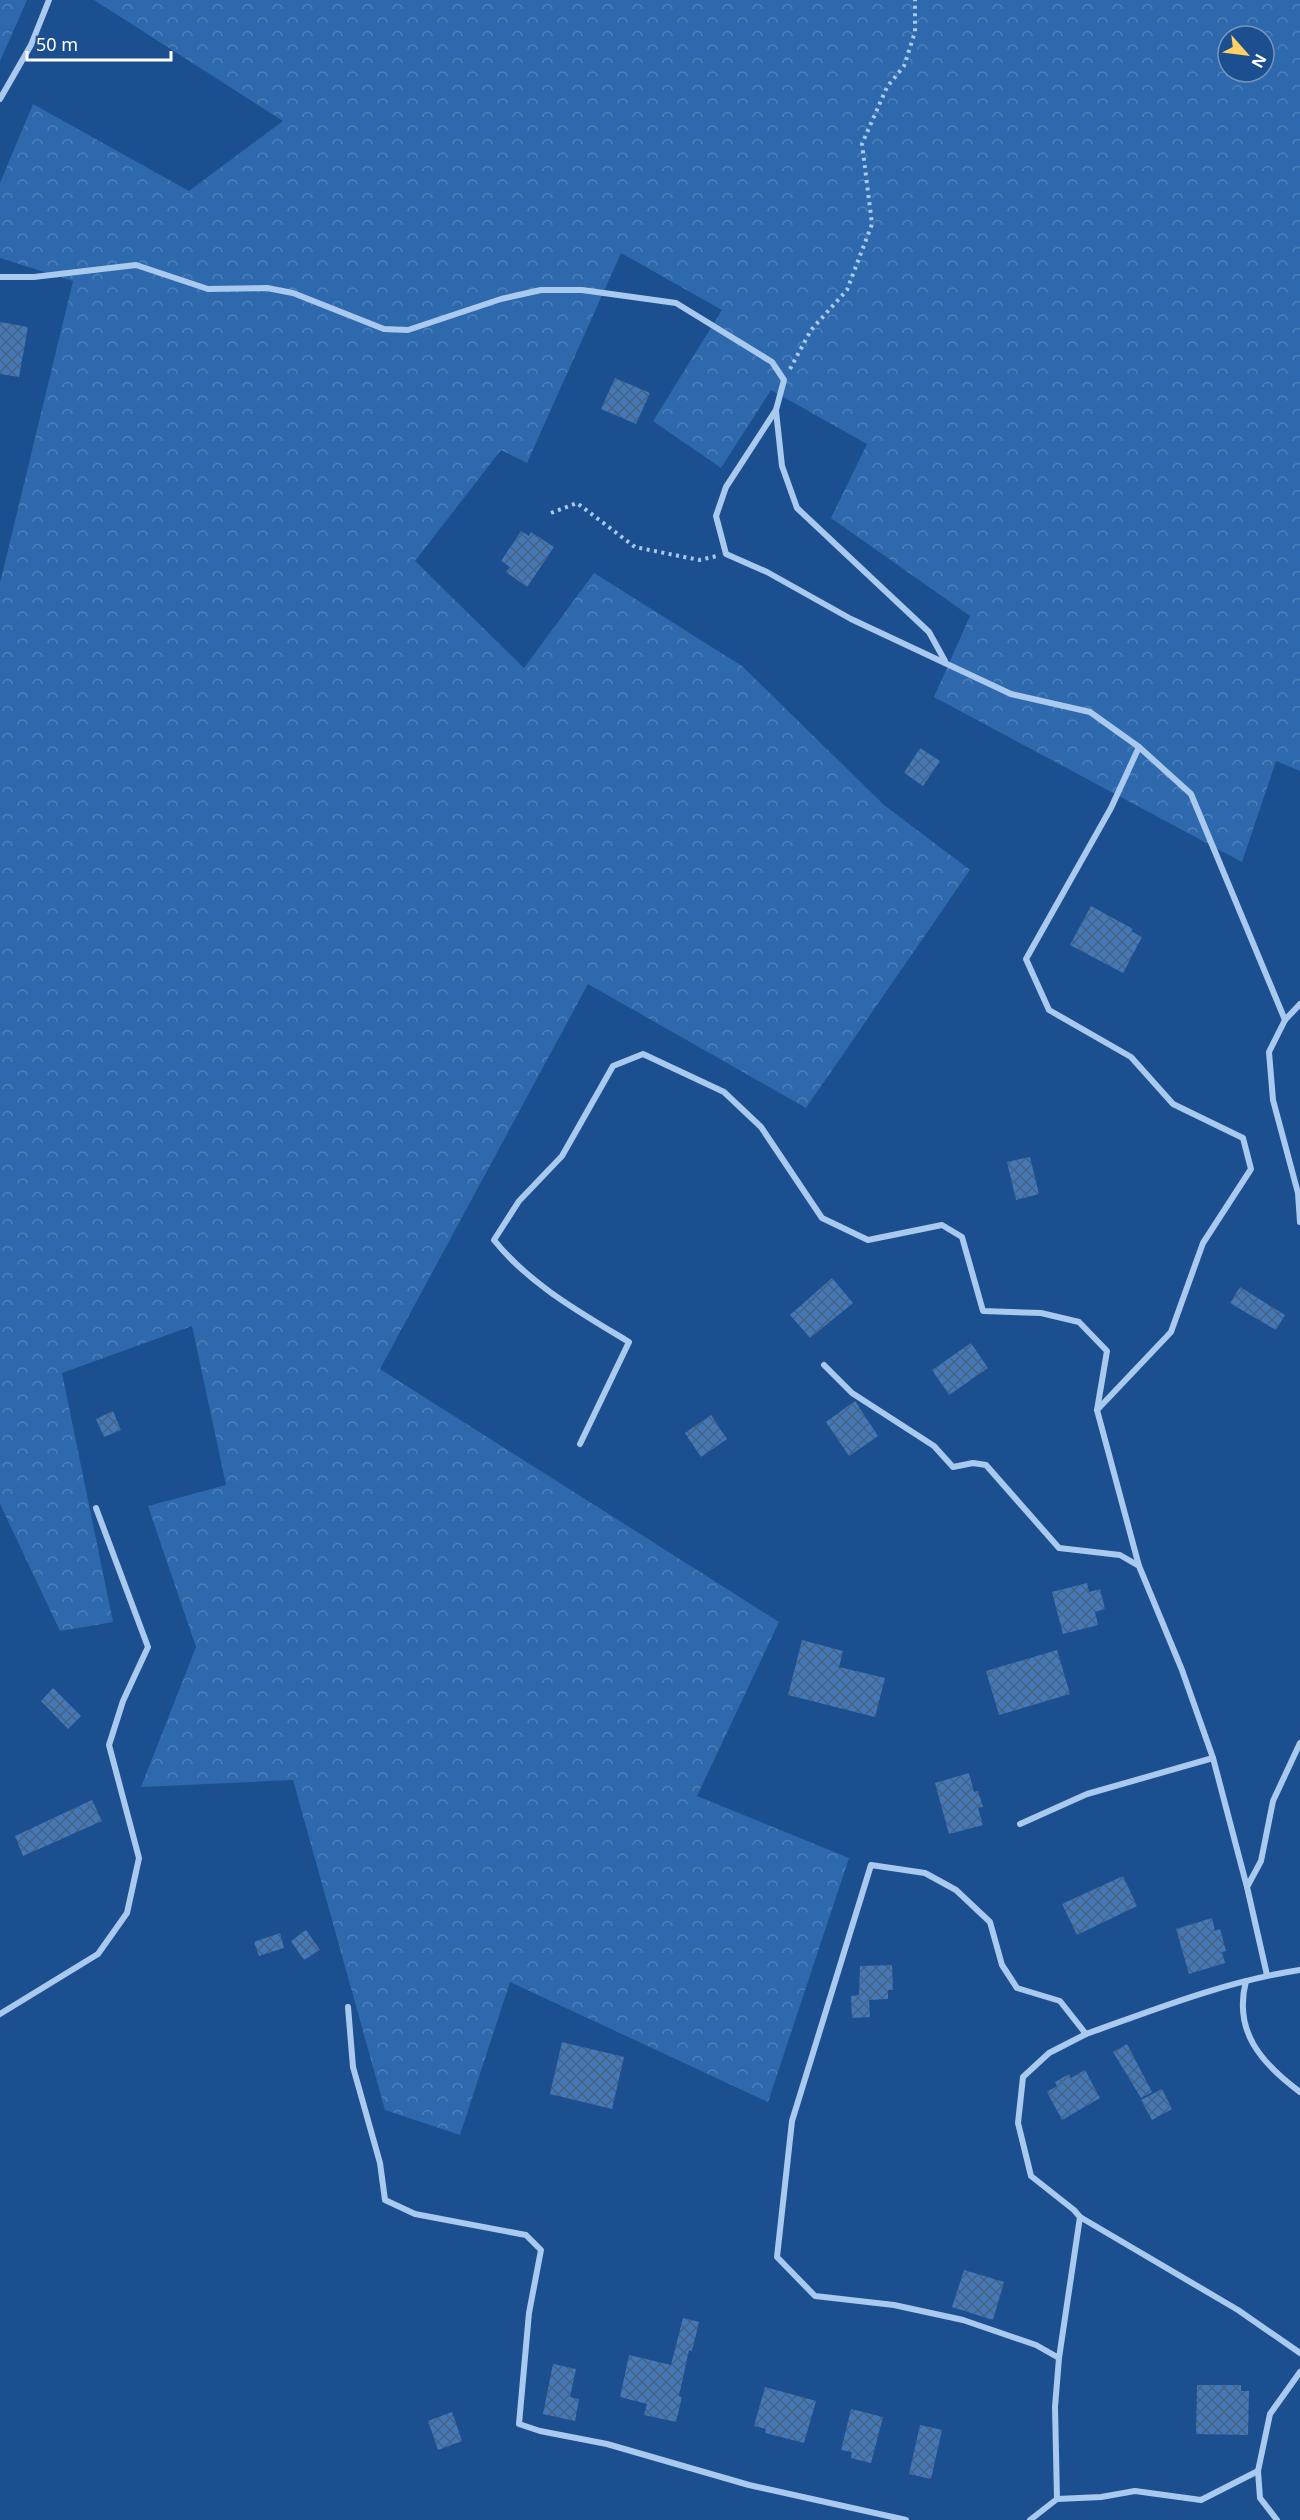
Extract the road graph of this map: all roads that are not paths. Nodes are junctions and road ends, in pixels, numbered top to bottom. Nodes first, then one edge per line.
1 (49, 0) edge
2 (0, 99) edge
3 (0, 277) edge
4 (776, 410) junction
5 (945, 661) junction
6 (1139, 747) junction
7 (1300, 1004) edge
8 (1285, 1020) junction
9 (1299, 1192) edge
10 (1300, 1222) edge
11 (824, 1365) dead end
12 (1097, 1410) junction
13 (580, 1444) dead end
14 (96, 1508) dead end
15 (1139, 1566) junction
16 (1300, 1743) edge
17 (1212, 1758) junction
18 (1020, 1824) dead end
19 (1247, 1887) junction
20 (1300, 1970) edge
21 (1267, 1975) junction
22 (1246, 1981) junction
23 (348, 2007) dead end
24 (0, 2014) edge
25 (1086, 2034) junction
26 (1300, 2092) edge
27 (1080, 2217) junction
28 (1300, 2353) edge
29 (1059, 2358) junction
30 (1300, 2372) edge
31 (1258, 2471) junction
32 (1057, 2499) junction
33 (906, 2520) edge
34 (1030, 2520) edge
35 (1276, 2520) edge

1 - 2 street
3 - 4 street
4 - 5 street
4 - 5 street
5 - 6 street
6 - 8 street
6 - 12 street
7 - 8 street
8 - 9 street
9 - 10 street
11 - 15 street
12 - 13 street
12 - 15 street
14 - 24 street
15 - 17 street
16 - 19 street
17 - 18 street
17 - 19 street
19 - 21 street
20 - 21 street
21 - 22 street
22 - 25 street
22 - 26 street
23 - 33 street
25 - 27 street
25 - 29 street
27 - 28 street
27 - 29 street
29 - 32 street
30 - 31 street
31 - 32 street
31 - 35 street
32 - 34 street

